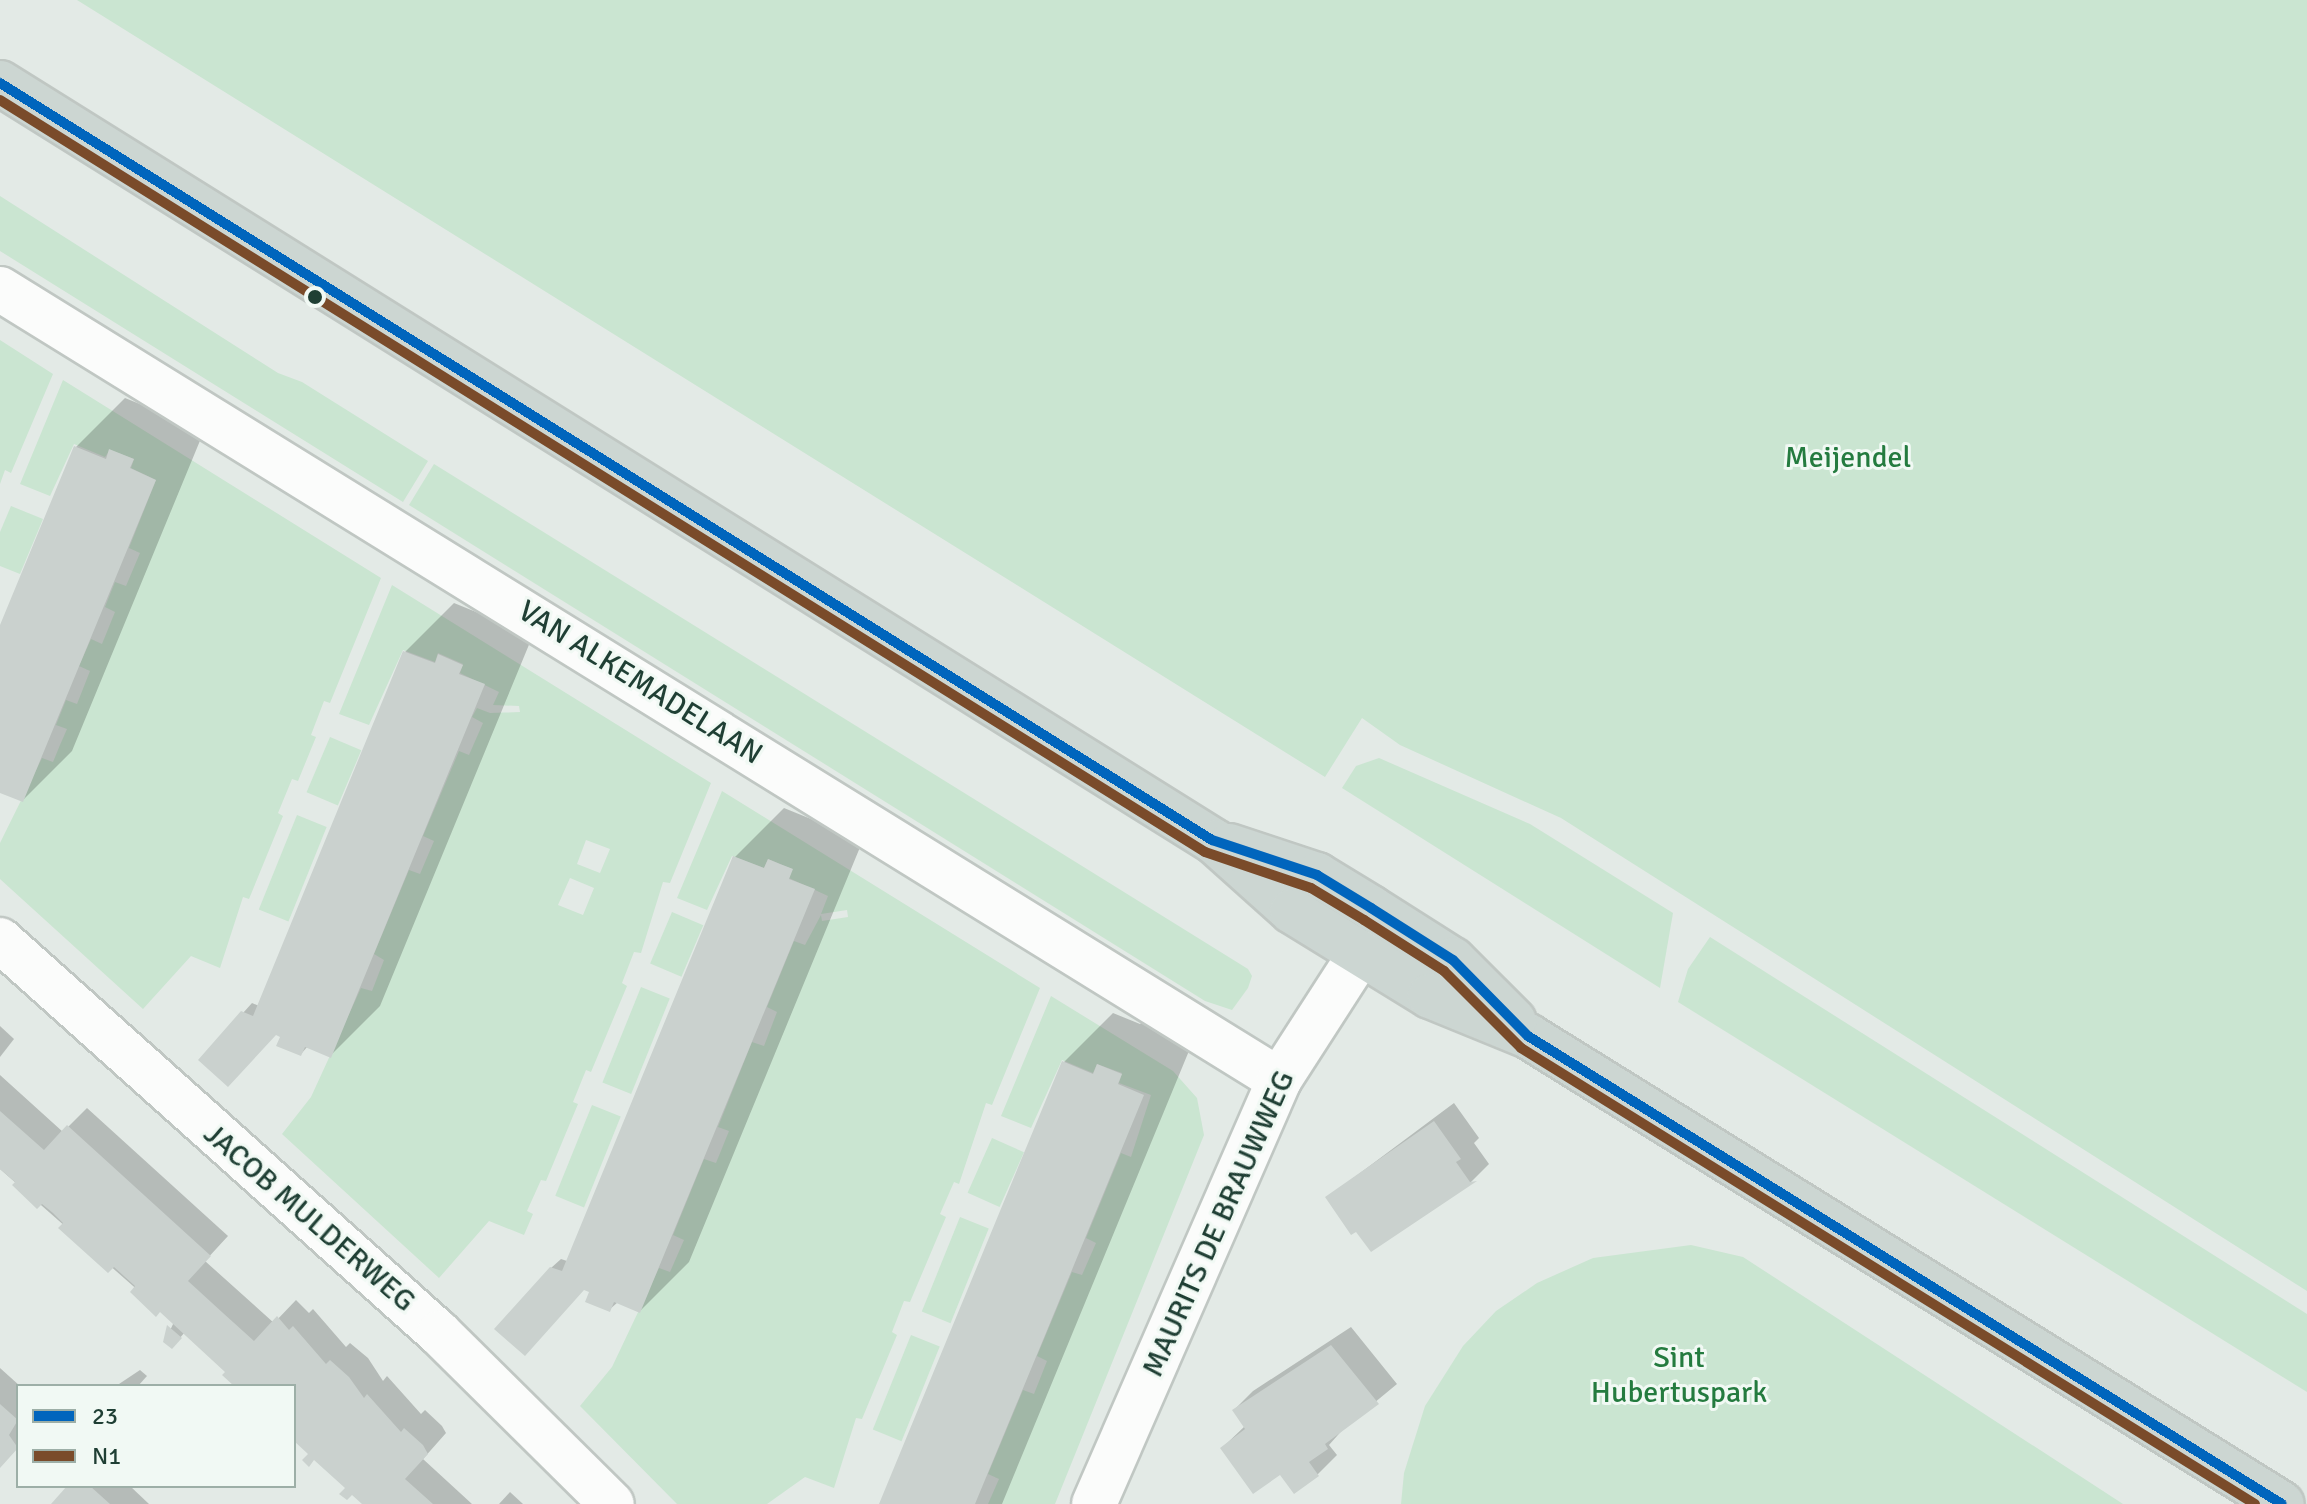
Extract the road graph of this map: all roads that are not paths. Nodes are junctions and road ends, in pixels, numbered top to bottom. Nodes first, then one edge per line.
1 (0, 83) edge
2 (0, 289) edge
3 (1215, 842) junction
4 (0, 940) edge
5 (1361, 953) junction
6 (1528, 1036) junction
7 (1279, 1080) junction
8 (612, 1504) edge
9 (1094, 1504) edge
10 (2282, 1504) edge

1 - 3 main road
2 - 7 street, VAN ALKEMADELAAN
3 - 5 main road
3 - 6 main road
4 - 8 street, JACOB MULDERWEG
5 - 6 main road
5 - 7 street, MAURITS DE BRAUWWEG
6 - 10 main road
7 - 9 street, MAURITS DE BRAUWWEG

